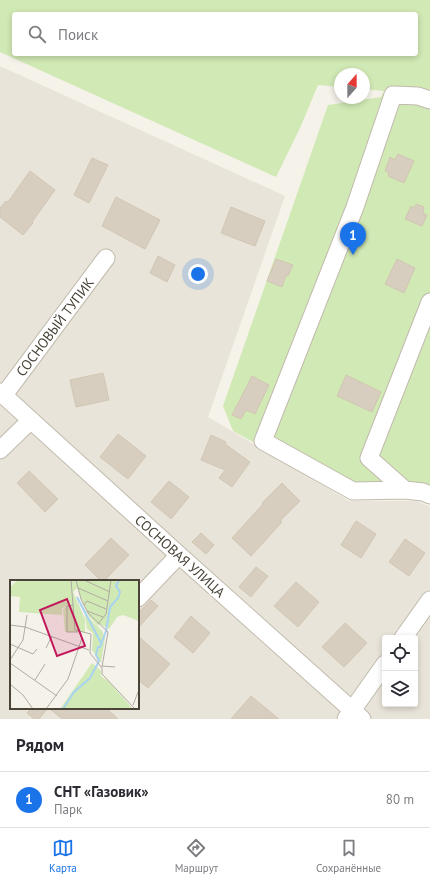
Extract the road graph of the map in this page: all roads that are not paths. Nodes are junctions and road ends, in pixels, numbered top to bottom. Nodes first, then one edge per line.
1 (430, 100) edge
2 (106, 258) dead end
3 (430, 302) edge
4 (2, 394) edge
5 (31, 420) junction
6 (0, 450) edge
7 (405, 490) junction
8 (430, 495) edge
9 (179, 555) junction
10 (139, 597) edge
11 (430, 600) edge
12 (405, 635) edge
13 (382, 669) edge
14 (353, 716) edge

1 - 7 lane
2 - 4 lane, СОСНОВЫЙ ТУПИК
3 - 7 lane
4 - 5 lane, СОСНОВАЯ УЛИЦА
5 - 6 lane
5 - 9 lane, СОСНОВАЯ УЛИЦА
7 - 8 lane
9 - 10 lane
9 - 14 lane, СОСНОВАЯ УЛИЦА
11 - 12 lane
13 - 14 lane

